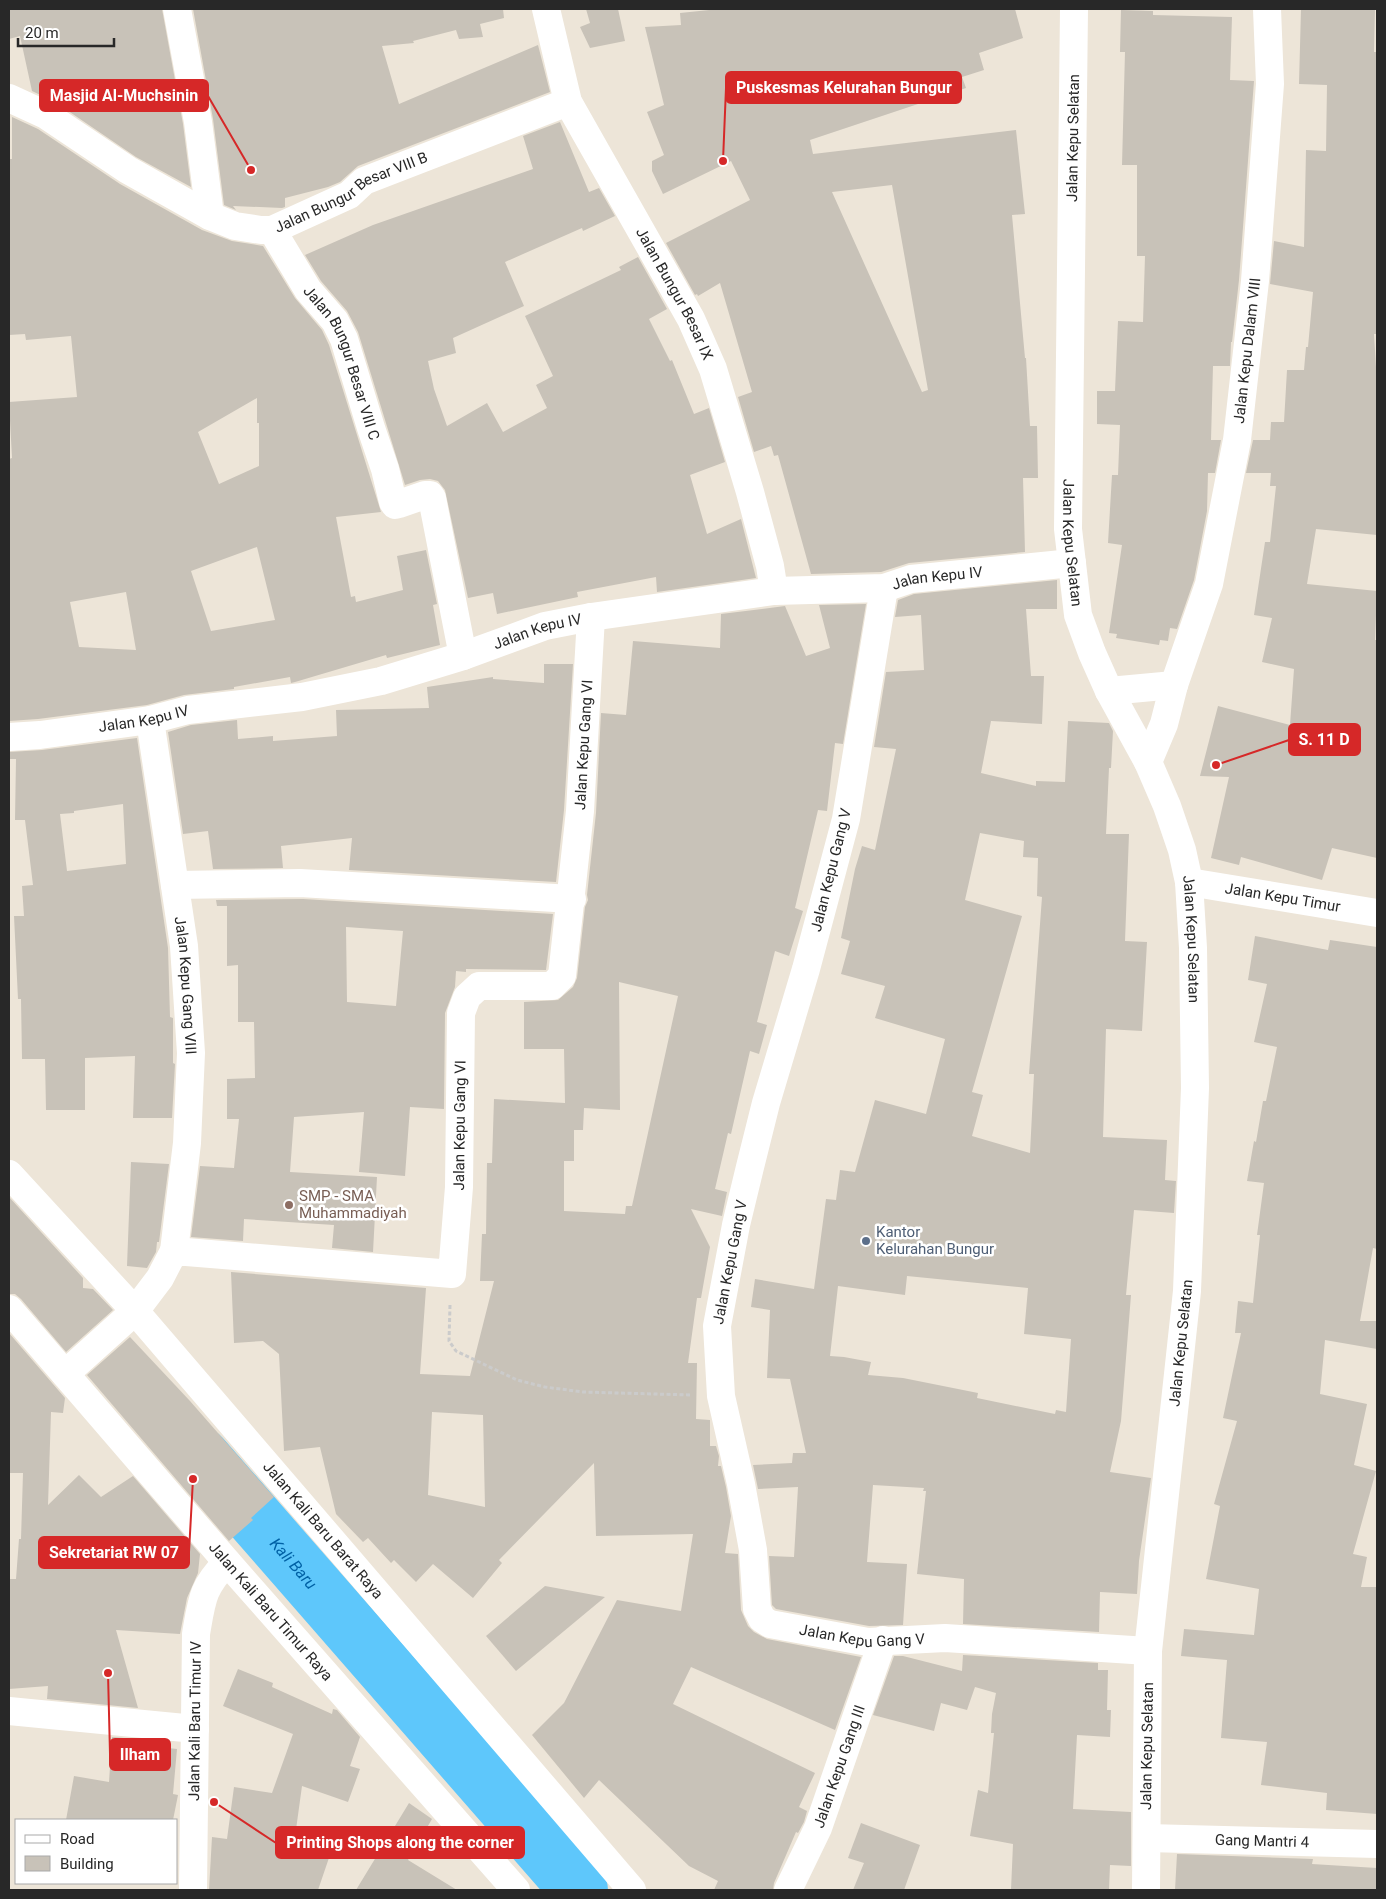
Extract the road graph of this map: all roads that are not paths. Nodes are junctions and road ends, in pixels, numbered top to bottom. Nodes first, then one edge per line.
1 (177, 9) edge
2 (546, 9) edge
3 (1074, 9) edge
4 (1267, 9) edge
5 (9, 98) edge
6 (568, 102) junction
7 (210, 216) junction
8 (272, 230) junction
9 (1072, 563) junction
10 (884, 588) junction
11 (774, 591) junction
12 (591, 617) junction
13 (463, 656) junction
14 (1174, 685) junction
15 (1109, 691) junction
16 (150, 720) junction
17 (9, 737) edge
18 (1148, 762) junction
19 (1189, 882) junction
20 (175, 885) junction
21 (572, 900) junction
22 (1377, 913) edge
23 (9, 1174) edge
24 (174, 1251) junction
25 (9, 1309) edge
26 (133, 1313) junction
27 (65, 1374) junction
28 (227, 1562) junction
29 (882, 1640) junction
30 (1148, 1652) junction
31 (9, 1711) edge
32 (195, 1729) junction
33 (1146, 1838) junction
34 (1377, 1844) edge
35 (505, 1886) edge
36 (193, 1890) edge
37 (632, 1890) edge
38 (788, 1890) edge
39 (1146, 1890) edge

1 - 7 street
2 - 6 street, Jalan Bungur Besar IX
3 - 9 street, Jalan Kepu Selatan
4 - 14 street, Jalan Kepu Dalam VIII
5 - 7 street, Jalan Bungur Besar VIII B
6 - 8 street, Jalan Bungur Besar VIII B
6 - 11 street, Jalan Bungur Besar IX
7 - 8 street, Jalan Bungur Besar VIII B
8 - 13 street, Jalan Bungur Besar VIII C
9 - 10 street, Jalan Kepu IV
9 - 15 street, Jalan Kepu Selatan
10 - 11 street, Jalan Kepu IV
10 - 29 street, Jalan Kepu Gang V
11 - 12 street, Jalan Kepu IV
12 - 13 street, Jalan Kepu IV
12 - 21 street, Jalan Kepu Gang VI
13 - 16 street, Jalan Kepu IV
14 - 15 street
14 - 18 street, Jalan Kepu Dalam VIII
15 - 18 street, Jalan Kepu Selatan
16 - 17 street, Jalan Kepu IV
16 - 20 street, Jalan Kepu Gang VIII
18 - 19 street, Jalan Kepu Selatan
19 - 22 street, Jalan Kepu Timur
19 - 30 street, Jalan Kepu Selatan
20 - 21 street
20 - 24 street, Jalan Kepu Gang VIII
21 - 24 street, Jalan Kepu Gang VI
23 - 26 street, Jalan Kali Baru Barat Raya
24 - 26 street
25 - 27 street, Jalan Kali Baru Timur Raya
26 - 27 street
26 - 37 street, Jalan Kali Baru Barat Raya
27 - 28 street, Jalan Kali Baru Timur Raya
28 - 32 street, Jalan Kali Baru Timur IV
28 - 35 street, Jalan Kali Baru Timur Raya
29 - 30 street, Jalan Kepu Gang V
29 - 38 street, Jalan Kepu Gang III
30 - 33 street, Jalan Kepu Selatan
31 - 32 street
32 - 36 street, Jalan Kali Baru Timur IV
33 - 34 street, Gang Mantri 4
33 - 39 street, Jalan Kepu Selatan

